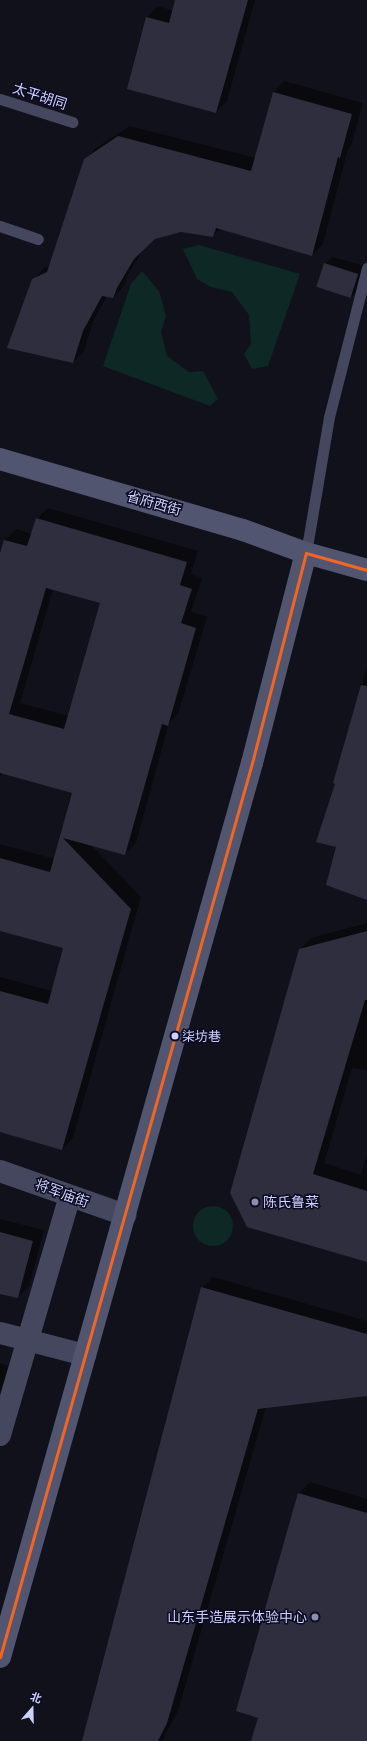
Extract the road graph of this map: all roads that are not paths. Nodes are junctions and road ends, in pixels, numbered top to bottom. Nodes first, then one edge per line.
1 (0, 99) edge
2 (72, 122) dead end
3 (0, 226) edge
4 (38, 239) dead end
5 (367, 268) edge
6 (0, 459) edge
7 (306, 553) junction
8 (367, 570) edge
9 (0, 1171) edge
10 (70, 1196) junction
11 (125, 1215) junction
12 (0, 1333) edge
13 (27, 1340) junction
14 (85, 1355) junction
15 (0, 1435) edge
16 (0, 1657) edge

1 - 2 lane, 太平胡同
3 - 4 lane
5 - 7 lane
6 - 7 street, 省府西街
7 - 8 street, 省府西街
7 - 11 street
9 - 10 street, 将军庙街
10 - 11 street, 将军庙街
10 - 13 street
11 - 14 street
12 - 13 street
13 - 14 street
13 - 15 street
14 - 16 street

